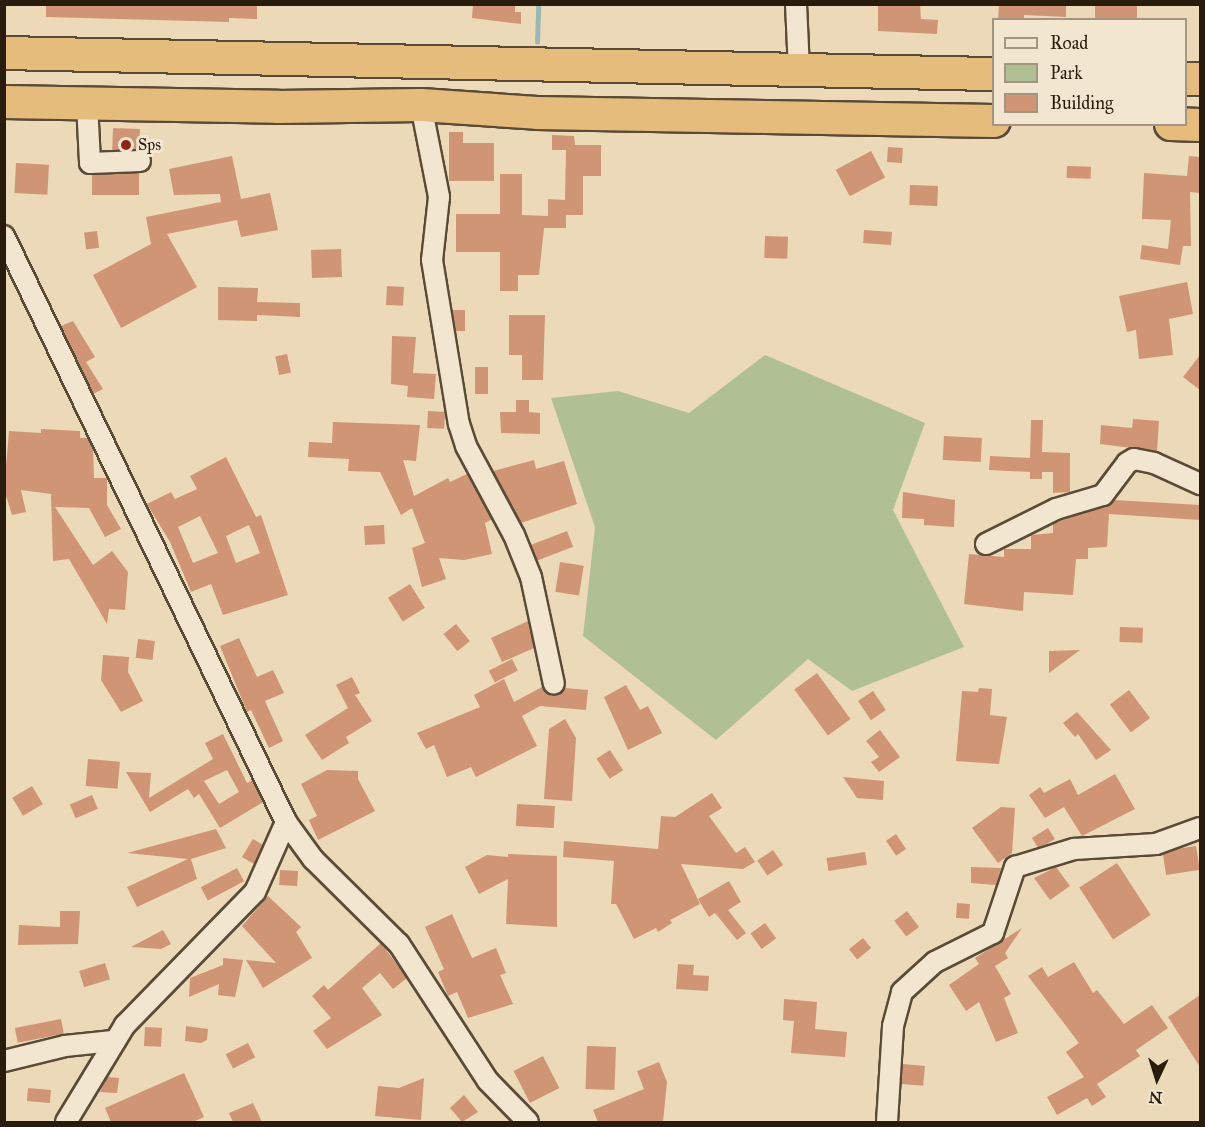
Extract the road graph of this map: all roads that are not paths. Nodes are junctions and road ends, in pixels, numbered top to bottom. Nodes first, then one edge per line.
1 (796, 4) edge
2 (4, 53) edge
3 (799, 69) junction
4 (992, 74) edge
5 (4, 102) edge
6 (87, 104) junction
7 (421, 105) junction
8 (992, 121) edge
9 (140, 161) dead end
10 (4, 236) edge
11 (1200, 484) edge
12 (986, 544) dead end
13 (554, 684) dead end
14 (286, 822) junction
15 (1200, 828) edge
16 (113, 1041) junction
17 (4, 1061) edge
18 (66, 1122) edge
19 (528, 1122) edge
20 (887, 1122) edge

1 - 3 street
2 - 3 highway
3 - 4 highway
5 - 6 highway
6 - 7 highway
6 - 9 street
7 - 8 highway
7 - 13 street
10 - 14 street
11 - 12 street
14 - 16 street
14 - 19 street
15 - 20 street
16 - 17 street
16 - 18 street

